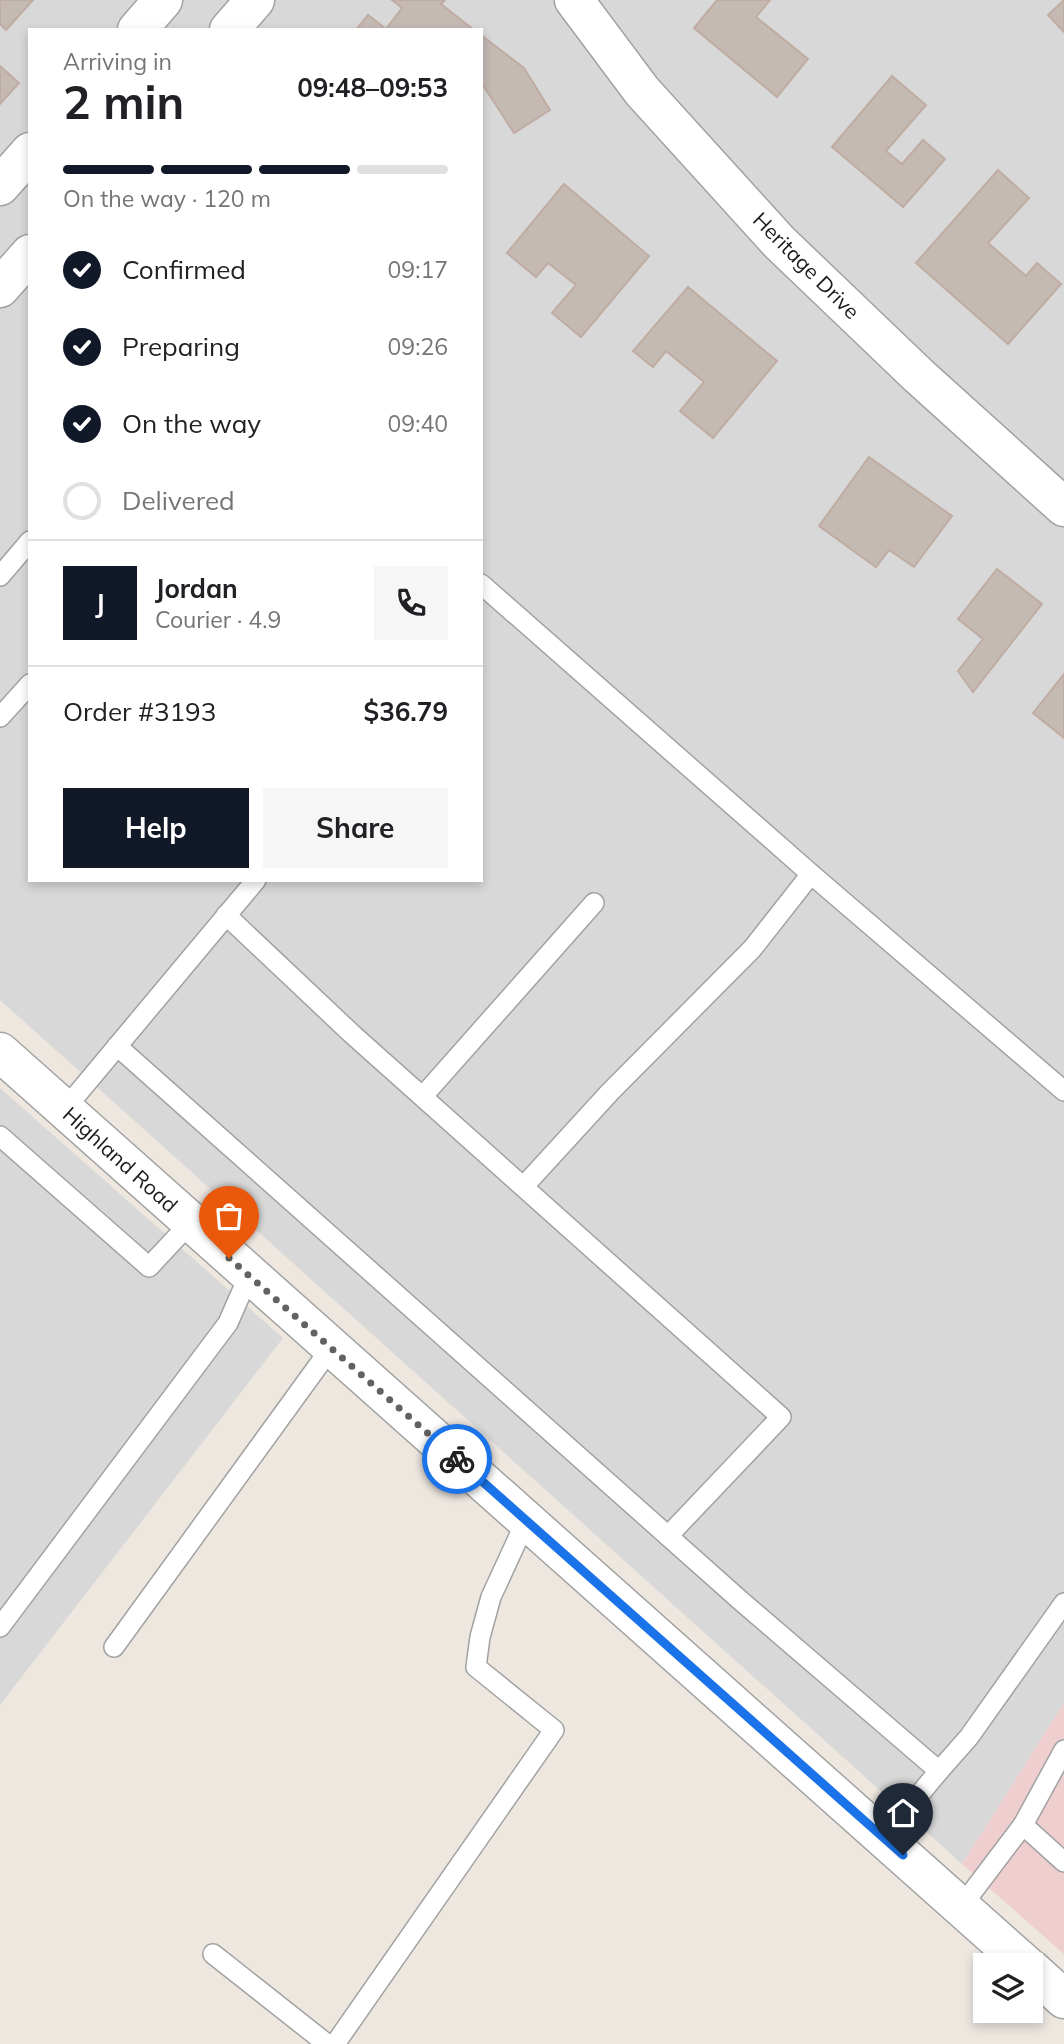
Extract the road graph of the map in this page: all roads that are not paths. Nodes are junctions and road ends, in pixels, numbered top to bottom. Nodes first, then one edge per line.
1 (163, 0) edge
2 (255, 0) edge
3 (575, 0) edge
4 (139, 28) edge
5 (231, 28) edge
6 (28, 154) edge
7 (0, 186) edge
8 (28, 256) edge
9 (2, 283) edge
10 (1064, 507) edge
11 (28, 543) edge
12 (0, 576) edge
13 (483, 586) edge
14 (28, 686) edge
15 (0, 717) edge
16 (811, 874) junction
17 (254, 882) edge
18 (594, 903) dead end
19 (226, 915) junction
20 (117, 1046) junction
21 (0, 1052) edge
22 (1064, 1091) edge
23 (423, 1096) junction
24 (64, 1110) junction
25 (0, 1136) edge
26 (524, 1186) junction
27 (190, 1223) junction
28 (249, 1275) junction
29 (331, 1348) junction
30 (526, 1521) junction
31 (668, 1536) junction
32 (1064, 1603) edge
33 (0, 1627) edge
34 (114, 1647) dead end
35 (1064, 1750) edge
36 (939, 1771) junction
37 (1023, 1825) junction
38 (883, 1838) junction
39 (1064, 1862) edge
40 (961, 1907) junction
41 (1013, 1953) edge
42 (213, 1954) dead end
43 (1043, 1980) edge
44 (1064, 1999) edge
45 (327, 2044) edge
46 (335, 2044) edge

1 - 4 street
2 - 5 street
3 - 10 street, Heritage Drive
6 - 7 street
8 - 9 street
11 - 12 lane
13 - 16 lane
14 - 15 lane
16 - 22 lane
16 - 26 lane
17 - 19 lane
18 - 23 lane
19 - 20 lane
19 - 23 lane
20 - 24 lane
20 - 31 lane
21 - 24 street, Highland Road
23 - 26 lane
24 - 27 street, Highland Road
25 - 27 lane
26 - 31 lane
27 - 28 street, Highland Road
28 - 29 street, Highland Road
28 - 33 lane
29 - 30 street, Highland Road
29 - 34 lane
30 - 38 street, Highland Road
30 - 46 lane
31 - 36 lane
32 - 36 lane
35 - 37 lane
36 - 38 lane
37 - 39 lane
37 - 40 lane
38 - 40 street, Highland Road
40 - 41 street, Highland Road
42 - 45 lane
43 - 44 street

